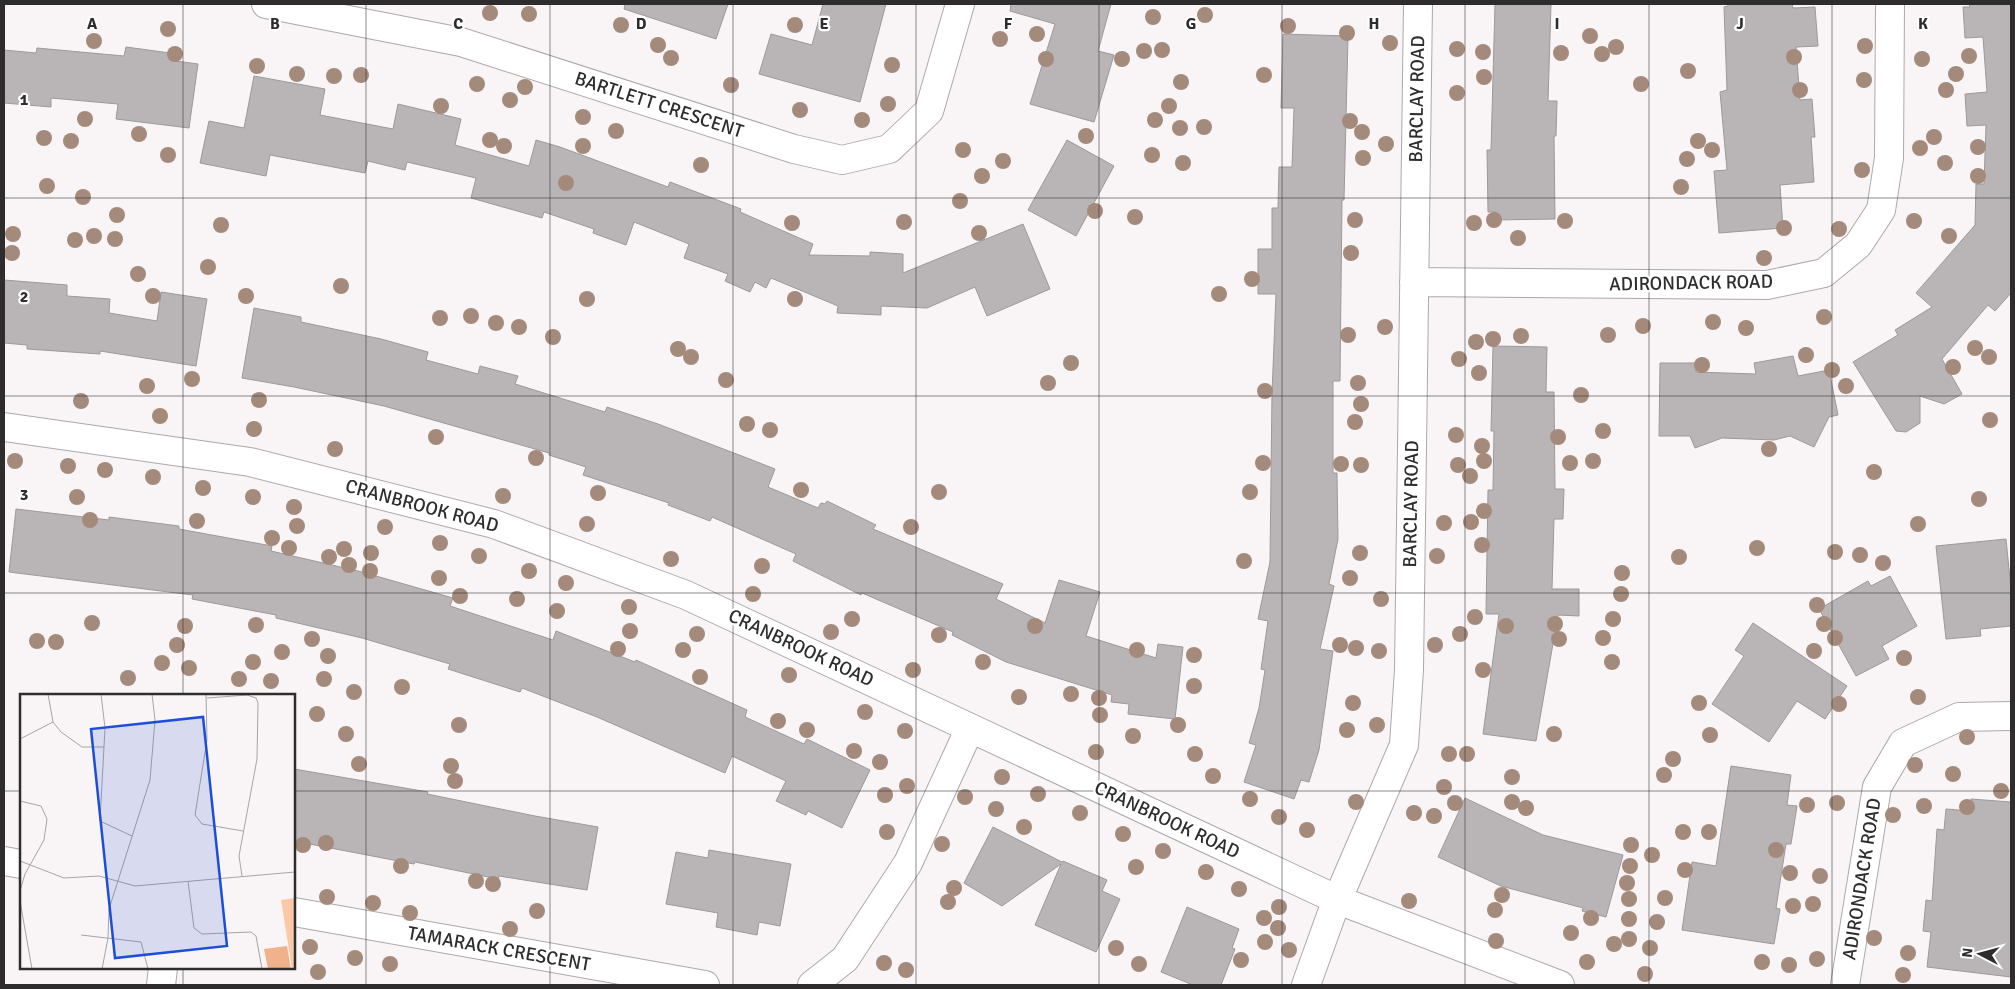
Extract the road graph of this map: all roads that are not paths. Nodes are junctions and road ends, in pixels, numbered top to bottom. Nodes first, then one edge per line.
1 (266, 4) edge
2 (960, 4) edge
3 (1418, 4) edge
4 (1890, 4) edge
5 (1414, 282) junction
6 (4, 427) edge
7 (2011, 716) edge
8 (970, 728) junction
9 (4, 861) edge
10 (20, 864) edge
11 (1338, 900) junction
12 (295, 912) edge
13 (163, 969) edge
14 (161, 985) edge
15 (705, 985) edge
16 (812, 985) edge
17 (1306, 985) edge
18 (1560, 985) edge
19 (1846, 985) edge

1 - 2 street, BARTLETT CRESCENT
3 - 5 street, BARCLAY ROAD
4 - 5 street, ADIRONDACK ROAD
5 - 11 street, BARCLAY ROAD
6 - 8 street, CRANBROOK ROAD
7 - 19 street, ADIRONDACK ROAD
8 - 11 street, CRANBROOK ROAD
8 - 16 street
9 - 10 street
11 - 17 street, BARCLAY ROAD
11 - 18 street, CRANBROOK ROAD
12 - 15 street, TAMARACK CRESCENT
13 - 14 street

